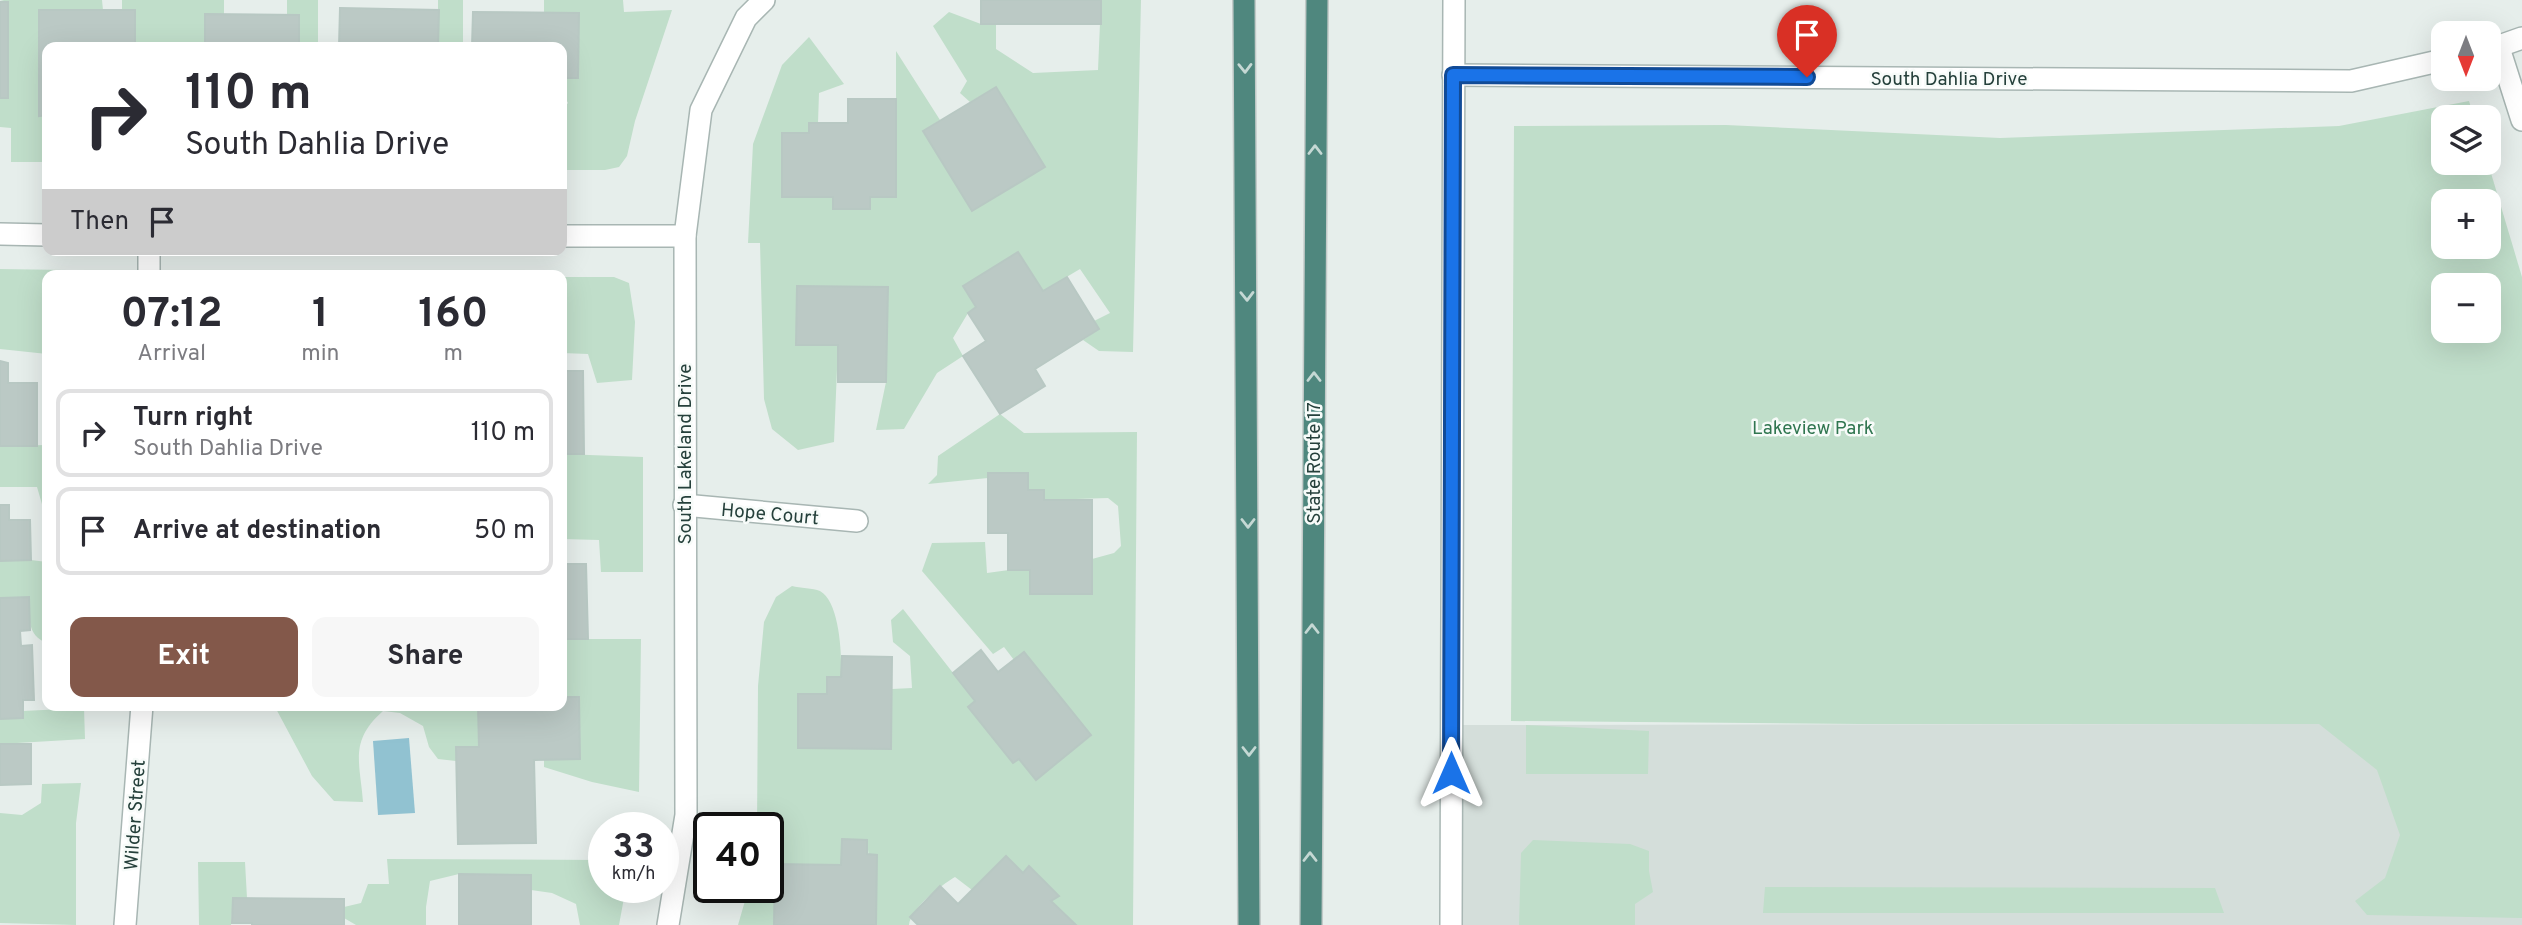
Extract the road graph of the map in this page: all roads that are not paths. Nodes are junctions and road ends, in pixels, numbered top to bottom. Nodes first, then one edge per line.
1 (764, 0) edge
2 (1244, 0) edge
3 (1317, 0) edge
4 (1454, 0) edge
5 (2522, 38) edge
6 (2501, 46) edge
7 (2431, 63) edge
8 (2501, 67) edge
9 (1453, 75) junction
10 (2522, 120) edge
11 (0, 234) edge
12 (42, 235) edge
13 (567, 236) edge
14 (685, 236) junction
15 (684, 505) junction
16 (857, 521) dead end
17 (142, 711) edge
18 (125, 925) edge
19 (668, 925) edge
20 (1249, 925) edge
21 (1311, 925) edge
22 (1451, 925) edge

1 - 14 street, South Lakeland Drive
2 -> 20 highway
21 -> 3 highway, State Route 17
4 - 9 street
5 - 6 street
7 - 9 street, South Dahlia Drive
8 - 10 street
9 - 22 street
11 - 12 street
13 - 14 street
14 - 15 street, South Lakeland Drive
15 - 16 street, Hope Court
15 - 19 street, South Lakeland Drive
17 - 18 street, Wilder Street

